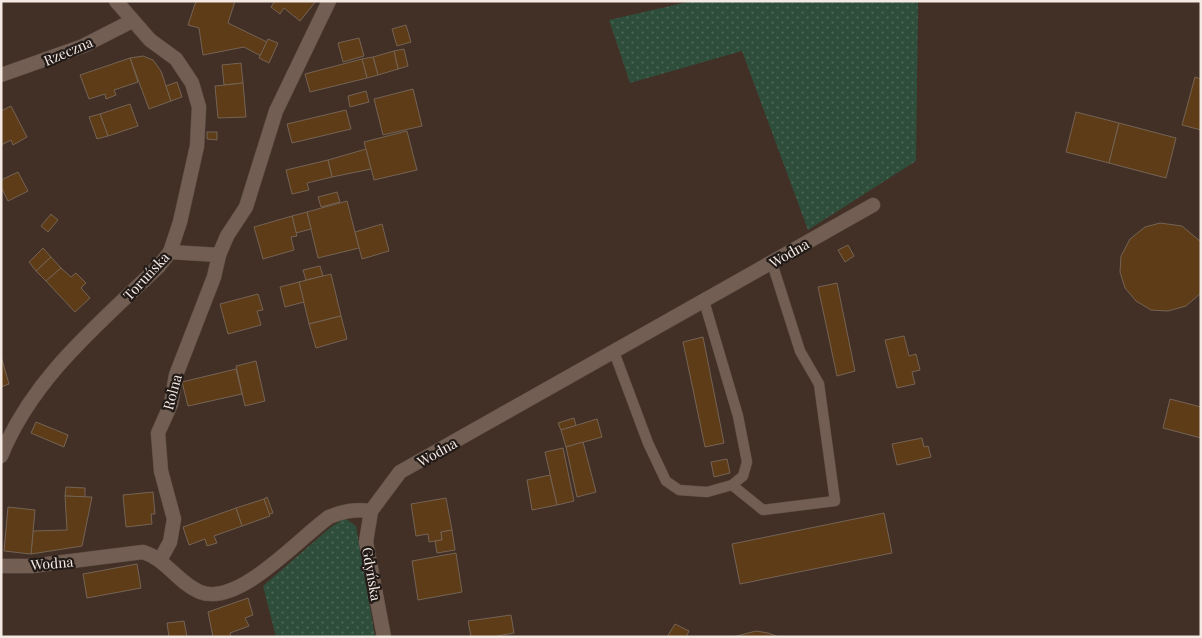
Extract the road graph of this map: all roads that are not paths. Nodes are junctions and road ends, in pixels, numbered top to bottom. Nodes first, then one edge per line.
1 (116, 1) edge
2 (329, 1) edge
3 (132, 22) junction
4 (1, 75) edge
5 (873, 205) dead end
6 (170, 252) junction
7 (219, 256) junction
8 (772, 262) junction
9 (704, 301) junction
10 (614, 352) junction
11 (1, 456) edge
12 (732, 486) junction
13 (370, 511) junction
14 (160, 560) junction
15 (1, 566) edge
16 (384, 637) edge

1 - 3 street, Toruńska
2 - 7 street, Rolna
3 - 4 street, Rzeczna
3 - 6 street, Toruńska
5 - 8 street, Wodna
6 - 7 street
6 - 11 street, Toruńska
7 - 14 street, Rolna
8 - 9 street, Wodna
8 - 12 lane
9 - 10 street, Wodna
9 - 12 lane
10 - 12 lane
10 - 13 street, Wodna
13 - 14 street, Wodna
13 - 16 street, Gdyńska
14 - 15 street, Wodna

